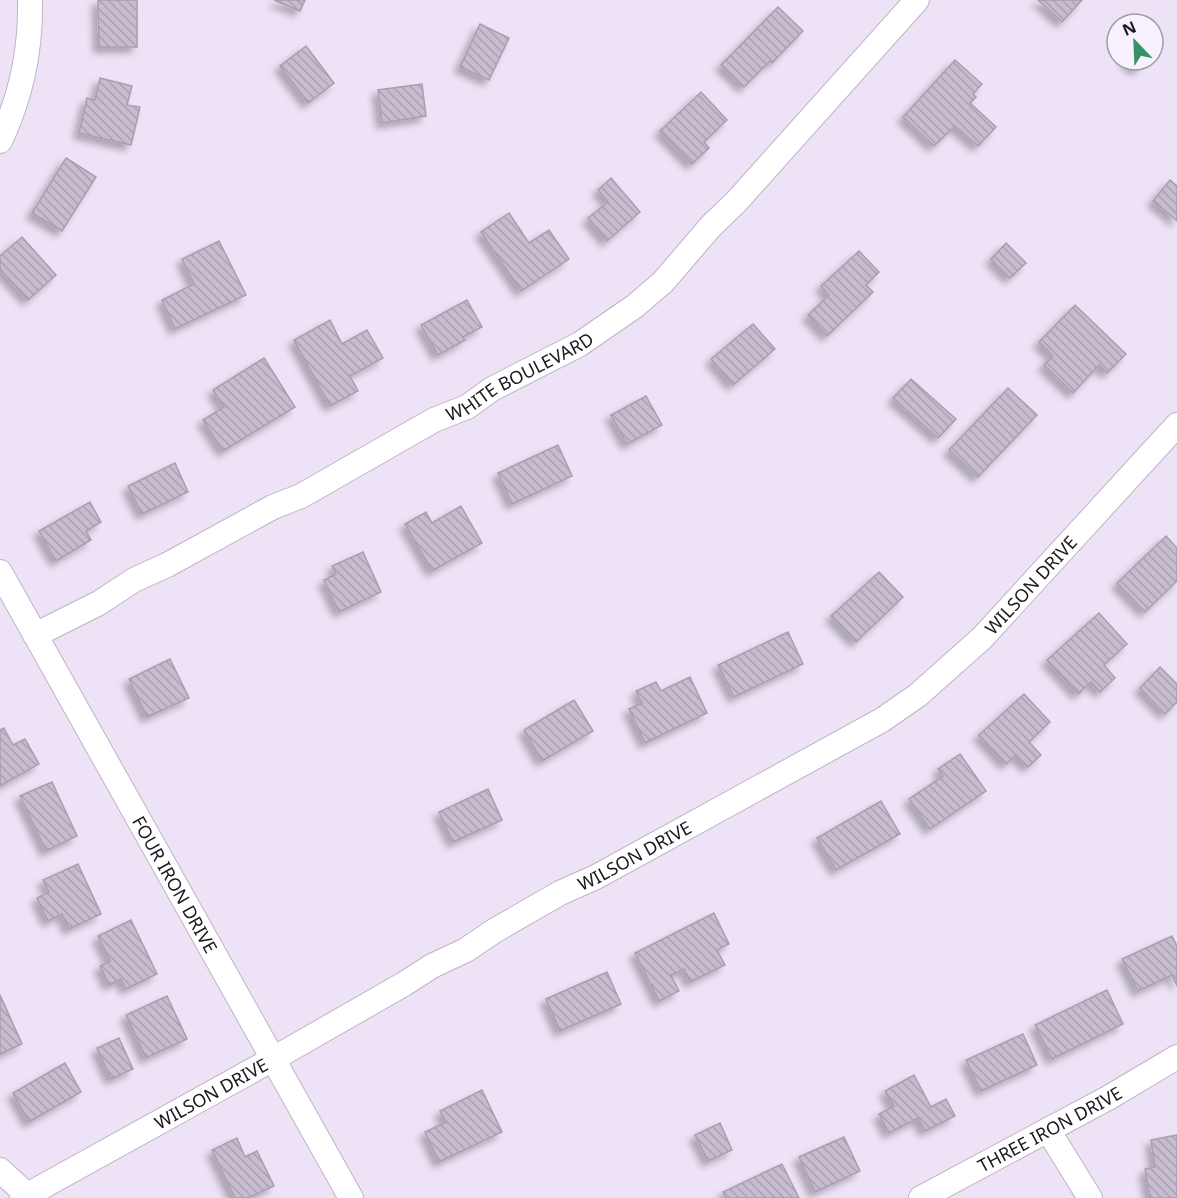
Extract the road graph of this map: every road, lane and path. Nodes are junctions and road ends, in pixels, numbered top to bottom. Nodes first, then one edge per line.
1 (30, 0) edge
2 (916, 0) edge
3 (0, 141) edge
4 (1177, 425) edge
5 (2, 581) edge
6 (35, 635) junction
7 (1177, 1057) edge
8 (273, 1059) junction
9 (1048, 1130) junction
10 (0, 1170) edge
11 (24, 1196) edge
12 (351, 1198) edge
13 (921, 1198) edge
14 (1090, 1198) edge

1 - 3 street
2 - 6 street, WHITE BOULEVARD
4 - 8 street, WILSON DRIVE
5 - 6 street, FOUR IRON DRIVE
6 - 8 street, FOUR IRON DRIVE
7 - 9 street, THREE IRON DRIVE
8 - 11 street, WILSON DRIVE
8 - 12 street, FOUR IRON DRIVE
9 - 13 street, THREE IRON DRIVE
9 - 14 street
10 - 11 street

